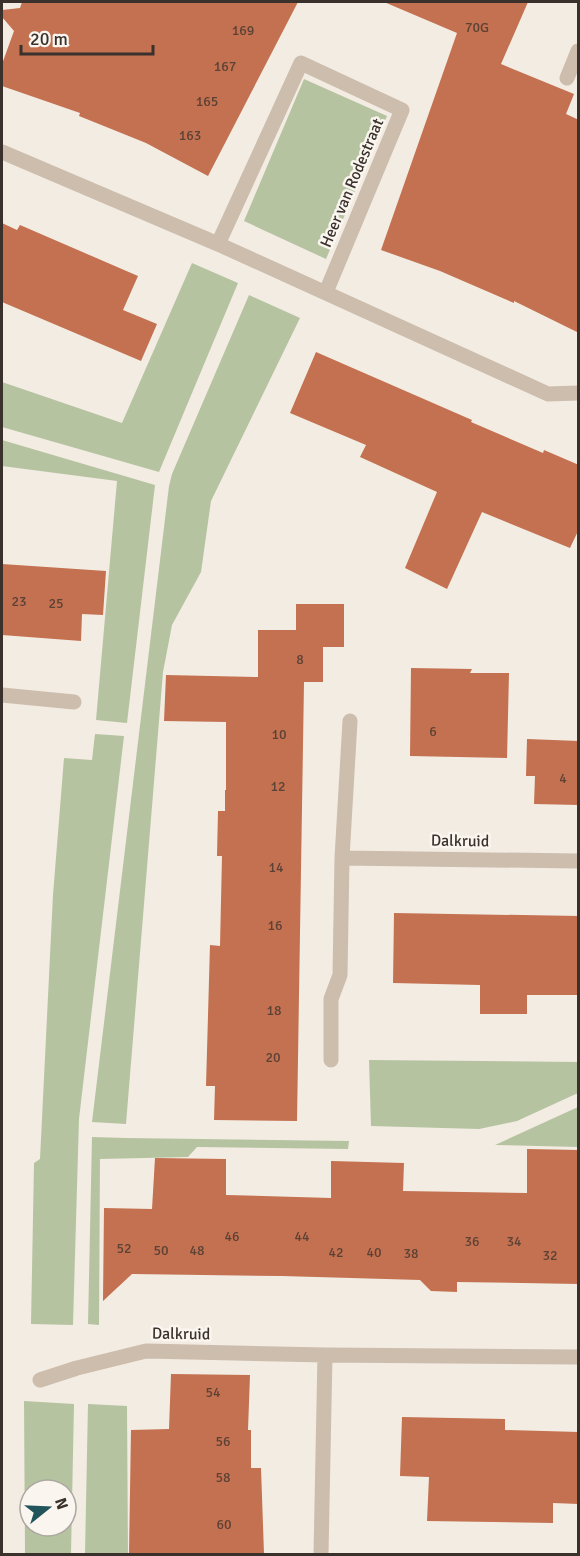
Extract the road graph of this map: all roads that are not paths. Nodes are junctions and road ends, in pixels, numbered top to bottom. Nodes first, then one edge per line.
1 (579, 51) edge
2 (567, 78) dead end
3 (2, 152) edge
4 (218, 244) junction
5 (326, 292) junction
6 (579, 393) edge
7 (2, 695) edge
8 (74, 702) dead end
9 (350, 721) dead end
10 (342, 858) junction
11 (579, 861) edge
12 (331, 1060) dead end
13 (325, 1355) junction
14 (579, 1357) edge
15 (40, 1380) dead end
16 (321, 1554) edge

1 - 2 street
3 - 4 street
4 - 5 street
4 - 5 street, Heer van Rodestraat
5 - 6 street
7 - 8 street
9 - 10 street
10 - 11 street, Dalkruid
10 - 12 street
13 - 14 street, Dalkruid
13 - 15 street, Dalkruid
13 - 16 street

